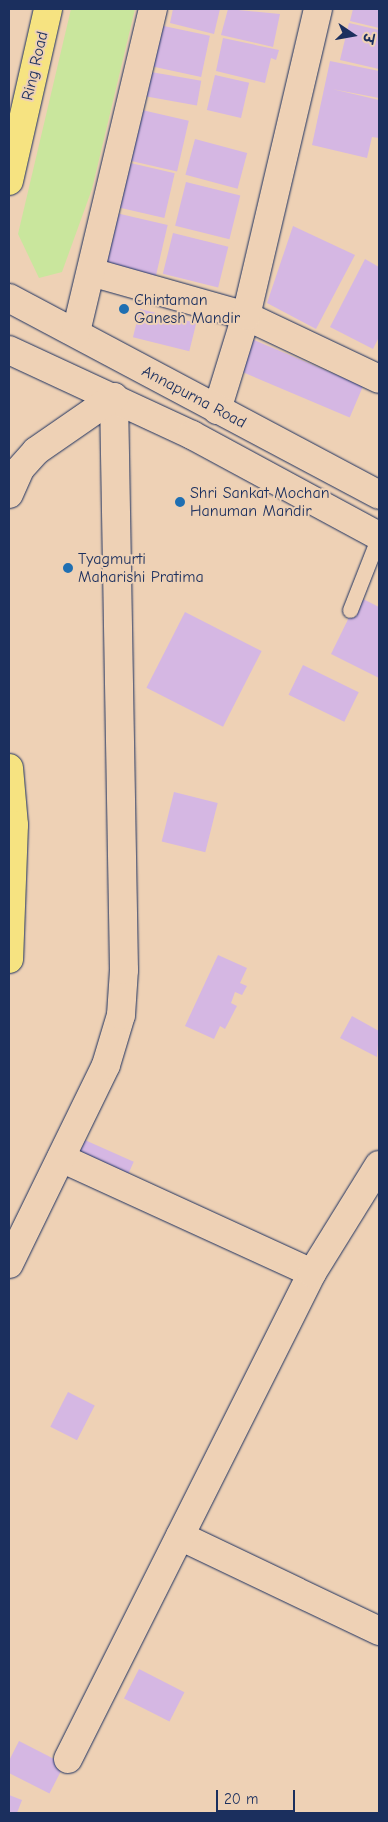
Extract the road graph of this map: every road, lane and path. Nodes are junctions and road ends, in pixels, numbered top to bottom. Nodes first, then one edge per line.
1 (48, 9) edge
2 (152, 9) edge
3 (318, 9) edge
4 (9, 181) edge
5 (91, 272) junction
6 (9, 298) edge
7 (246, 316) junction
8 (76, 332) junction
9 (9, 350) edge
10 (379, 379) edge
11 (114, 397) junction
12 (217, 410) junction
13 (9, 494) edge
14 (379, 495) edge
15 (379, 536) edge
16 (350, 610) dead end
17 (9, 768) edge
18 (10, 948) edge
19 (61, 1158) junction
20 (379, 1165) edge
21 (9, 1264) edge
22 (312, 1273) junction
23 (180, 1536) junction
24 (379, 1631) edge
25 (68, 1759) dead end

1 - 4 highway, Ring Road
2 - 5 street
3 - 7 street
5 - 7 street
5 - 8 street
6 - 8 street, Annapurna Road
7 - 10 street
7 - 12 street
8 - 12 street, Annapurna Road
9 - 11 street
11 - 13 street
11 - 15 street
11 - 19 street
12 - 14 street, Annapurna Road
15 - 16 lane
17 - 18 highway
19 - 21 street
19 - 22 street
20 - 22 street
22 - 23 street
23 - 24 street
23 - 25 street

